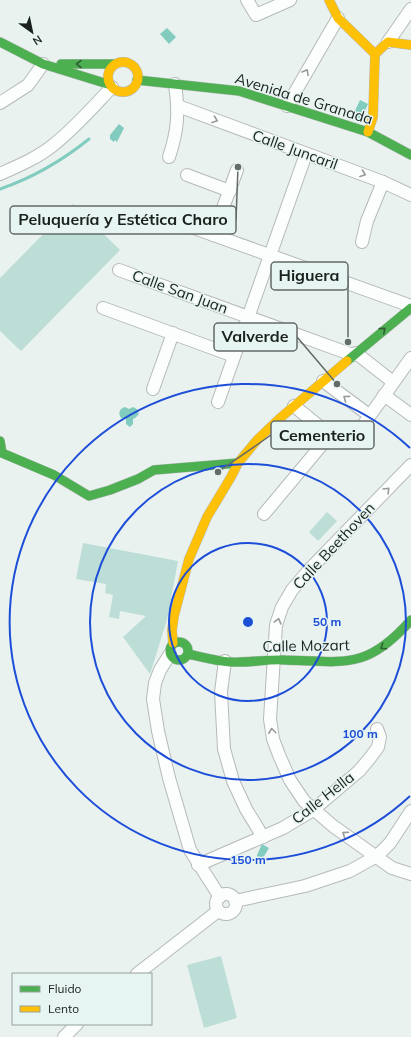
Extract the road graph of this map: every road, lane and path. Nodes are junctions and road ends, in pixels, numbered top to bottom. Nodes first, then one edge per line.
1 (247, 0) edge
2 (290, 0) edge
3 (329, 0) edge
4 (411, 8) edge
5 (338, 18) junction
6 (0, 42) edge
7 (388, 42) junction
8 (411, 45) edge
9 (375, 54) junction
10 (43, 64) junction
11 (115, 64) junction
12 (137, 80) junction
13 (175, 84) junction
14 (111, 86) junction
15 (0, 103) edge
16 (178, 106) junction
17 (287, 106) junction
18 (368, 132) junction
19 (306, 154) junction
20 (411, 155) edge
21 (169, 157) dead end
22 (237, 170) dead end
23 (0, 174) edge
24 (187, 175) dead end
25 (383, 182) junction
26 (230, 190) junction
27 (411, 195) edge
28 (155, 214) dead end
29 (213, 235) junction
30 (362, 242) dead end
31 (270, 255) junction
32 (119, 270) dead end
33 (411, 307) edge
34 (103, 308) dead end
35 (248, 317) junction
36 (173, 333) junction
37 (354, 354) junction
38 (234, 356) junction
39 (411, 358) edge
40 (323, 381) junction
41 (393, 382) junction
42 (153, 389) dead end
43 (384, 395) junction
44 (218, 402) dead end
45 (294, 406) junction
46 (411, 414) edge
47 (369, 416) junction
48 (0, 441) edge
49 (351, 442) dead end
50 (238, 463) junction
51 (411, 465) edge
52 (264, 514) dead end
53 (410, 624) edge
54 (172, 649) junction
55 (188, 654) junction
56 (275, 660) junction
57 (225, 661) junction
58 (377, 729) dead end
59 (313, 810) junction
60 (411, 811) edge
61 (263, 837) junction
62 (377, 856) junction
63 (198, 865) junction
64 (411, 874) edge
65 (220, 897) junction
66 (235, 901) junction
67 (218, 911) junction
68 (138, 973) edge
69 (76, 1025) edge
70 (64, 1037) edge

1 - 2 street
3 - 5 street
4 - 7 street
5 - 9 street
17 -> 5 street
6 - 10 street
7 - 8 street
7 - 9 street
9 - 18 street
11 -> 10 street
10 - 14 street
10 - 15 street
11 - 12 street
11 - 14 street
12 - 13 street, Avenida de Granada
12 - 14 street
13 - 16 street
13 - 17 street, Avenida de Granada
14 - 23 street
16 -> 19 street, Calle Juncaril
16 - 21 street
17 - 18 street, Avenida de Granada
18 - 20 street, Avenida de Granada
19 -> 25 street, Calle Juncaril
19 - 31 street
22 - 26 street
24 - 26 street
25 - 27 street, Calle Juncaril
25 - 30 street
26 - 29 street
28 - 29 street
29 - 31 street
31 - 33 street
31 - 35 street
32 - 35 street, Calle San Juan
37 -> 33 street
34 - 36 street
35 - 37 street, Calle San Juan
35 - 38 street
36 - 38 street
36 - 42 street
37 - 40 street
37 - 41 street, Calle San Juan
38 - 44 street
39 - 41 street
40 - 45 street
47 -> 40 street
41 - 43 street
43 - 46 street
43 - 47 street
45 - 50 street
45 - 52 street
47 - 49 street
48 - 50 street
50 - 54 street
56 -> 51 street, Calle Beethoven
53 -> 56 street, Calle Mozart
54 - 55 street
54 - 55 street
54 - 63 street
55 - 57 street, Calle Mozart
56 - 57 street, Calle Mozart
59 -> 56 street, Calle Beethoven
57 - 61 street
58 - 59 street, Calle Hella
59 - 61 street, Calle Hella
62 -> 59 street, Calle Beethoven
60 - 62 street
61 - 63 street, Calle Hella
62 - 64 street, Calle Beethoven
62 - 66 street
63 - 65 street
65 - 66 street
65 - 67 street
66 - 67 street
67 - 68 street
69 - 70 street

